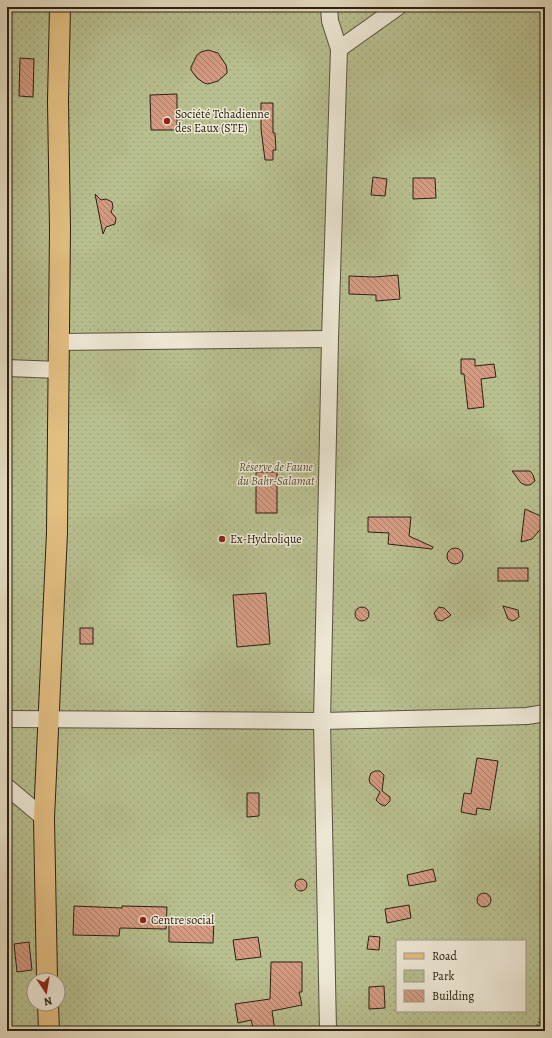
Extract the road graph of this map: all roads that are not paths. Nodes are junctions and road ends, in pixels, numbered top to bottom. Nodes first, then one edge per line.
1 (60, 7) edge
2 (329, 7) edge
3 (398, 7) edge
4 (340, 49) junction
5 (330, 339) junction
6 (59, 342) junction
7 (7, 368) edge
8 (59, 370) junction
9 (545, 713) edge
10 (7, 719) edge
11 (49, 719) junction
12 (322, 721) junction
13 (7, 786) edge
14 (44, 818) junction
15 (47, 972) edge
16 (48, 1012) edge
17 (48, 1031) edge
18 (328, 1031) edge

1 - 6 main road
2 - 4 street
3 - 4 street
4 - 5 street
5 - 6 street
5 - 12 street
6 - 8 main road
7 - 8 street
8 - 11 main road
9 - 12 street
10 - 11 street
11 - 12 street
11 - 14 main road
12 - 18 street
13 - 14 street
14 - 15 main road
16 - 17 main road

